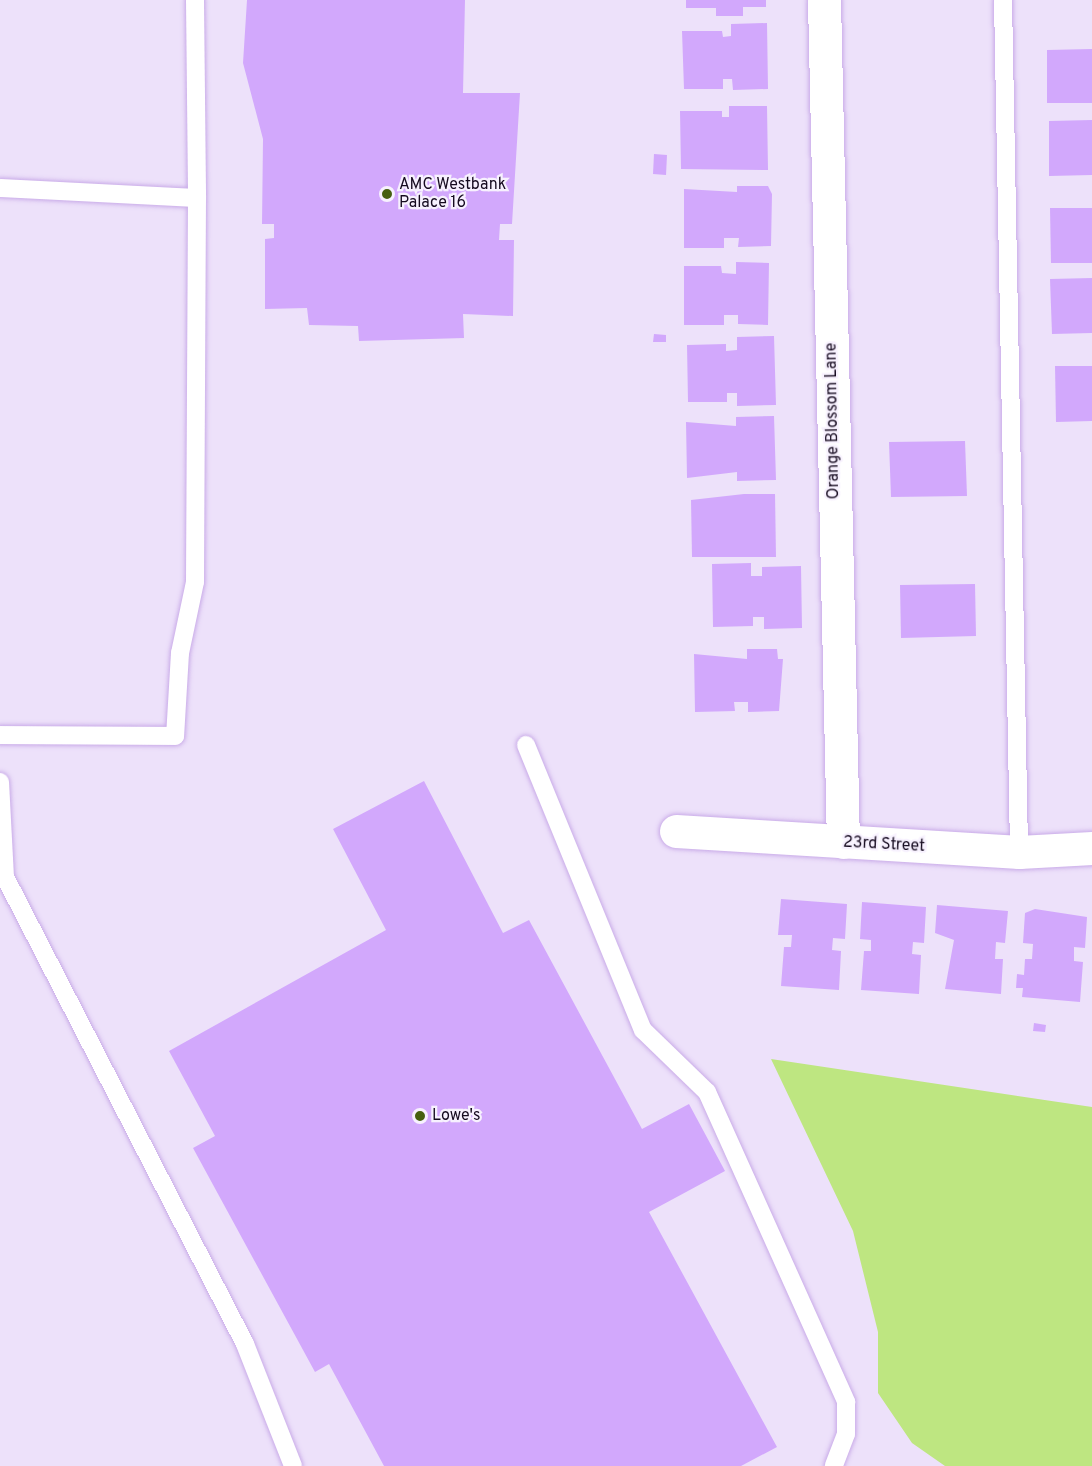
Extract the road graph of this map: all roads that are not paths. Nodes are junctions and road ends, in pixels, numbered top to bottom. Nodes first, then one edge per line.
1 (195, 0) edge
2 (824, 0) edge
3 (1003, 0) edge
4 (0, 188) edge
5 (197, 198) junction
6 (0, 735) edge
7 (526, 745) dead end
8 (0, 782) edge
9 (1, 817) edge
10 (676, 831) dead end
11 (843, 842) junction
12 (1092, 848) edge
13 (1019, 852) junction
14 (293, 1466) edge
15 (834, 1466) edge

1 - 5 lane
2 - 11 street, Orange Blossom Lane
3 - 13 lane
4 - 5 lane
5 - 6 lane
7 - 15 lane
8 - 9 lane
9 - 14 lane
10 - 11 street, 23rd Street
11 - 13 street, 23rd Street
12 - 13 street, 23rd Street

